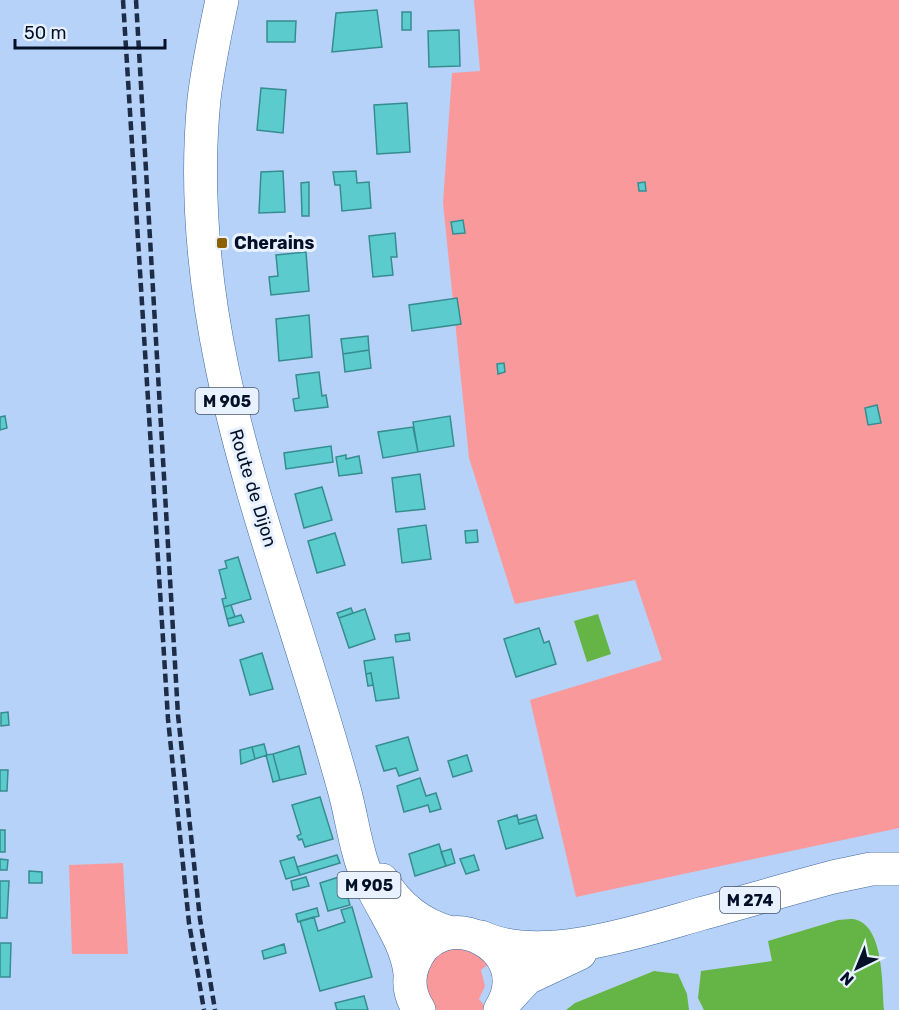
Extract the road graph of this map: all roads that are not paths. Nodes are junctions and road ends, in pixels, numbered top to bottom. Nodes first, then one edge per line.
1 (222, 0) edge
2 (344, 789) junction
3 (899, 869) edge
4 (466, 935) junction
5 (603, 941) junction
6 (410, 973) junction
7 (502, 1007) edge
8 (419, 1010) edge

1 - 2 main road, Route de Dijon / M 905
2 - 4 main road, Route de Dijon / M 905
2 - 6 main road, Route de Dijon / M 905
3 - 5 main road, M 274
4 - 5 main road, M 274
4 - 6 main road
4 - 7 main road
5 - 7 main road, M 274
6 - 8 main road, Route de Dijon

